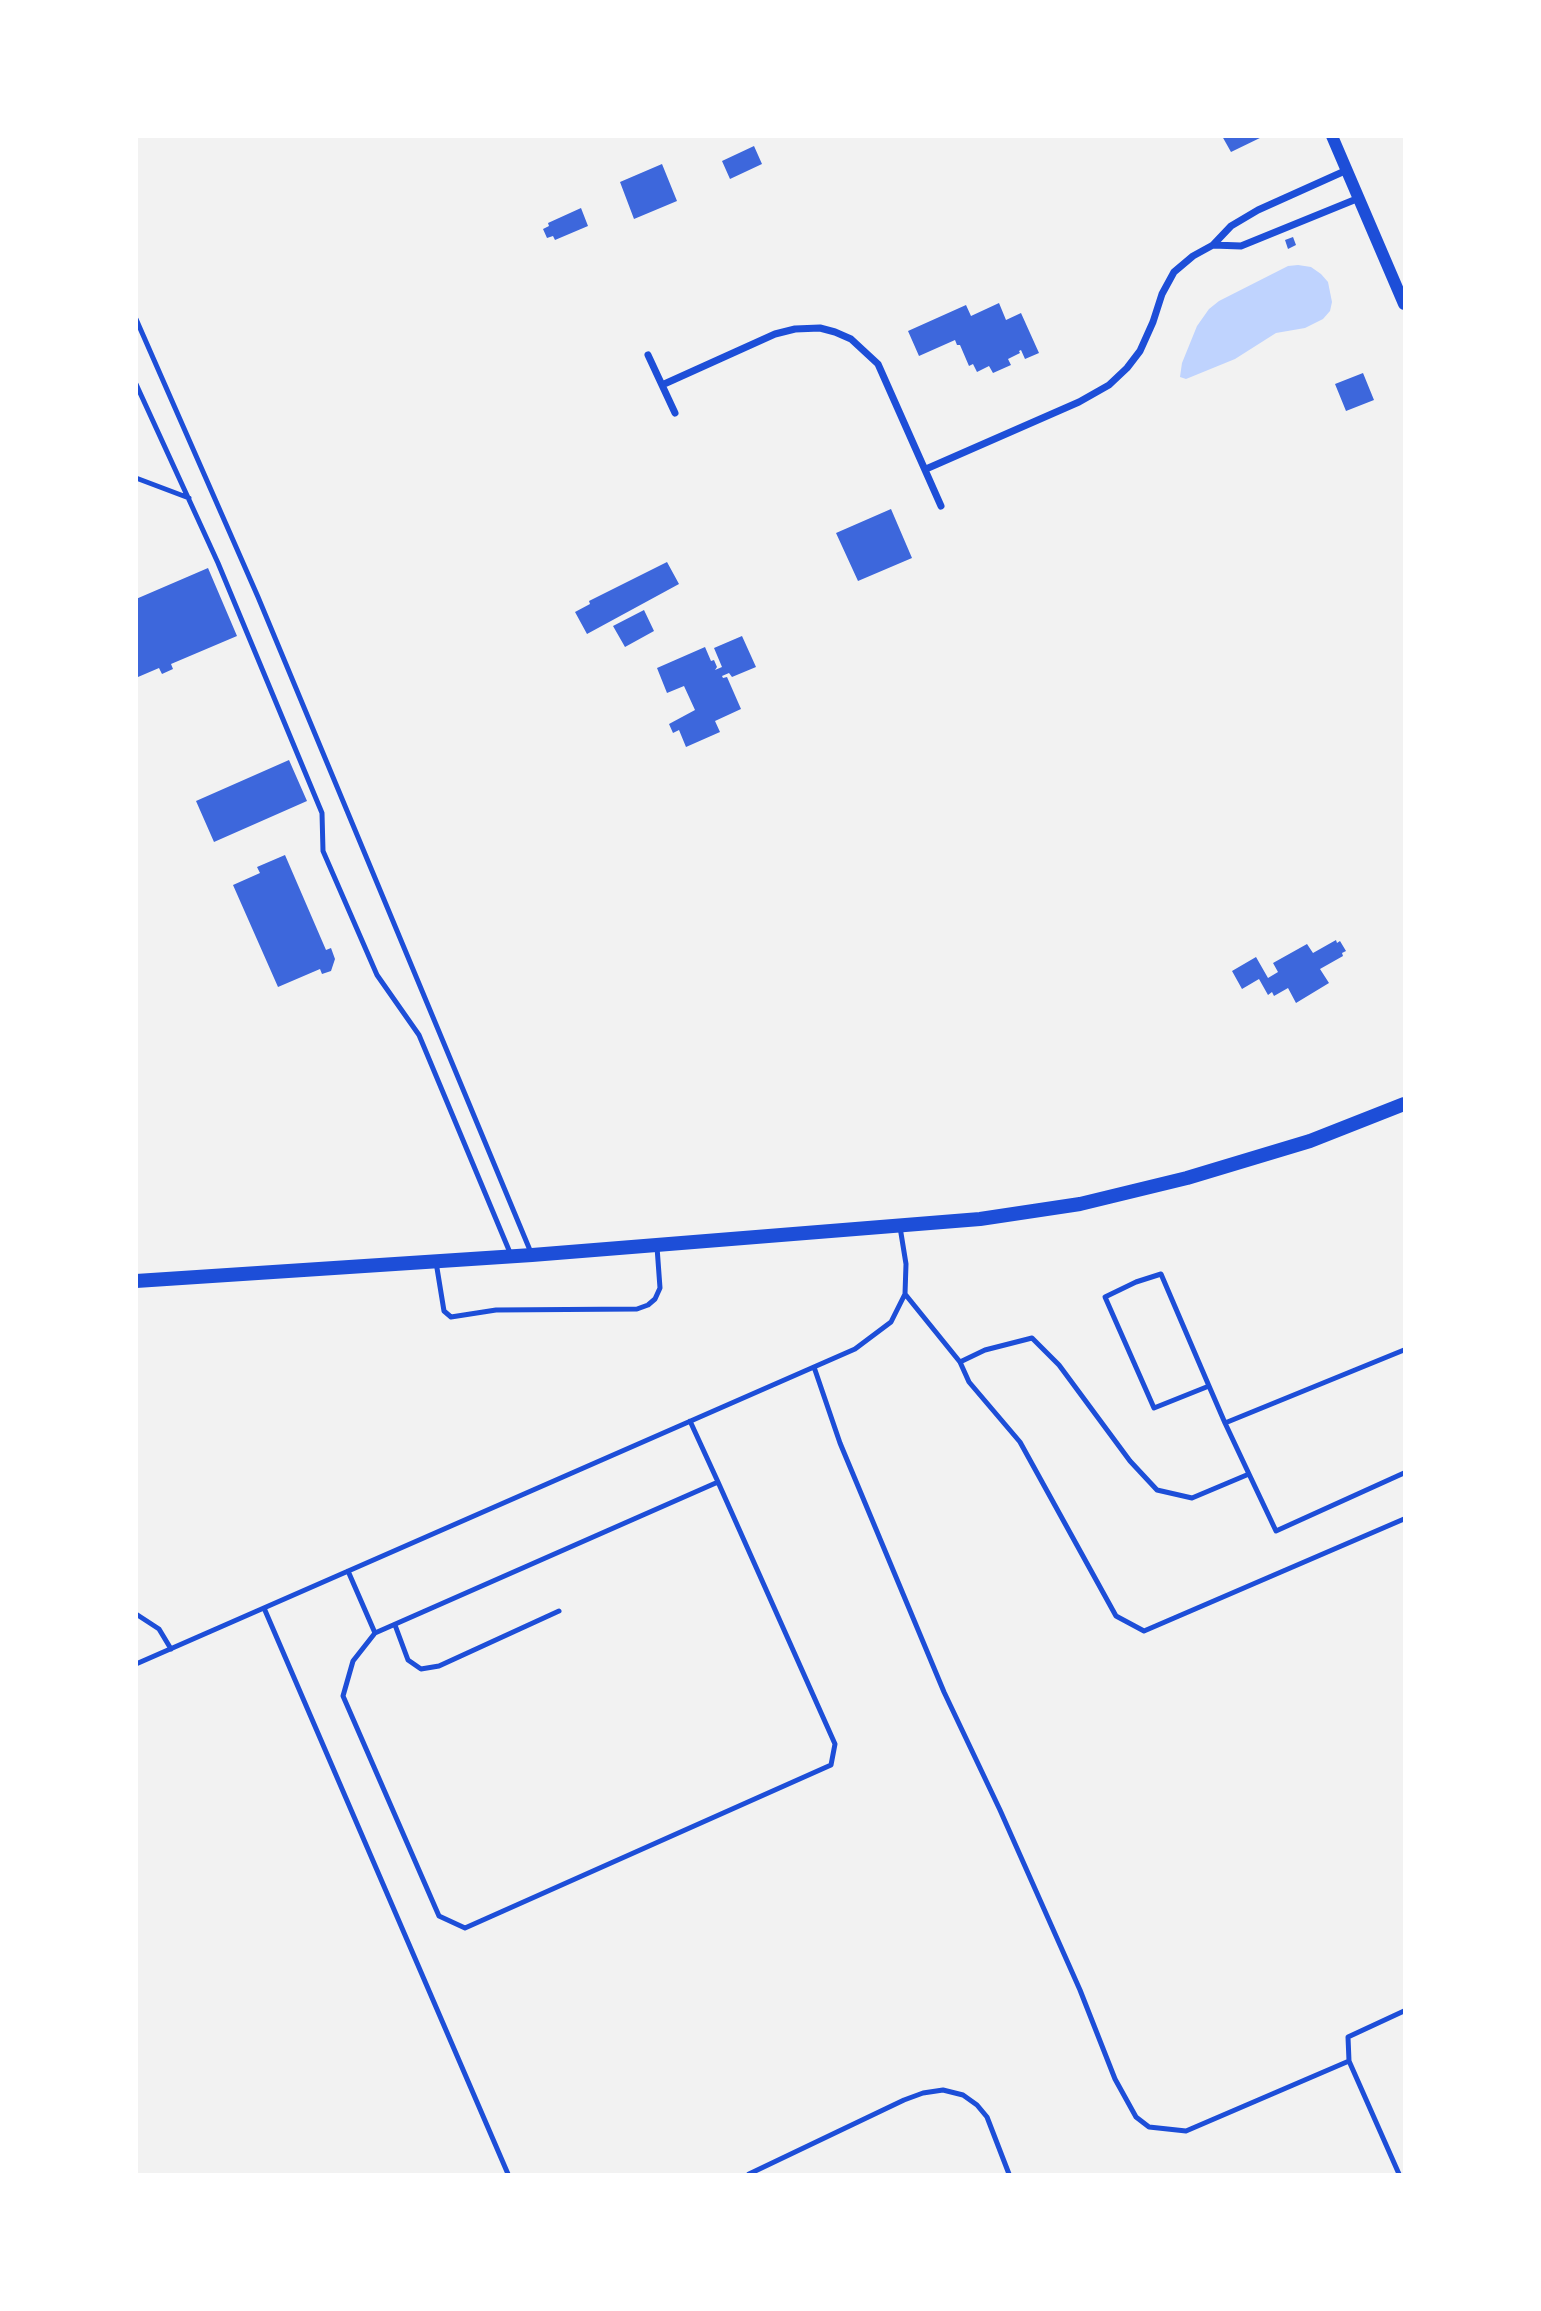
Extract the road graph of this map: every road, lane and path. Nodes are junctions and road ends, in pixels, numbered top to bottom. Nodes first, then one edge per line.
1 (1332, 136) edge
2 (1347, 170) junction
3 (1359, 198) junction
4 (1213, 245) junction
5 (1405, 303) edge
6 (136, 319) edge
7 (648, 355) dead end
8 (136, 384) edge
9 (662, 385) junction
10 (675, 413) dead end
11 (926, 469) junction
12 (136, 478) edge
13 (189, 498) junction
14 (941, 506) dead end
15 (1405, 1104) edge
16 (900, 1227) junction
17 (657, 1244) junction
18 (532, 1255) junction
19 (512, 1256) junction
20 (435, 1260) junction
21 (136, 1281) edge
22 (905, 1294) junction
23 (1405, 1350) edge
24 (960, 1362) junction
25 (814, 1367) junction
26 (1209, 1386) junction
27 (690, 1421) junction
28 (1225, 1423) junction
29 (1405, 1473) edge
30 (1250, 1474) junction
31 (718, 1482) junction
32 (1405, 1519) edge
33 (348, 1571) junction
34 (264, 1608) junction
35 (559, 1611) dead end
36 (136, 1614) edge
37 (395, 1625) junction
38 (375, 1633) junction
39 (171, 1649) junction
40 (136, 1664) edge
41 (1405, 2011) edge
42 (1349, 2061) junction
43 (508, 2175) edge
44 (749, 2175) edge
45 (1009, 2175) edge
46 (1399, 2175) edge

1 - 2 street
2 - 3 street
2 - 4 street
3 - 4 street
3 - 5 street
4 - 11 street
6 - 18 lane
7 - 9 street
8 - 13 lane
9 - 10 street
9 - 11 street
11 - 14 street
12 - 13 lane
13 - 19 lane
15 - 16 main road
16 - 17 main road
16 - 22 lane
17 - 18 main road
17 - 20 lane
18 - 19 main road
19 - 20 main road
20 - 21 main road
22 - 24 lane
22 - 25 lane
23 - 28 lane
24 - 30 lane
24 - 32 lane
25 - 27 lane
25 - 42 lane
26 - 26 lane
26 - 28 lane
27 - 31 lane
27 - 33 lane
28 - 30 lane
29 - 30 lane
31 - 37 lane
31 - 38 lane
33 - 34 lane
33 - 38 lane
34 - 39 lane
34 - 43 lane
35 - 37 lane
36 - 39 lane
37 - 38 lane
39 - 40 lane
41 - 42 lane
42 - 46 lane
44 - 45 lane

